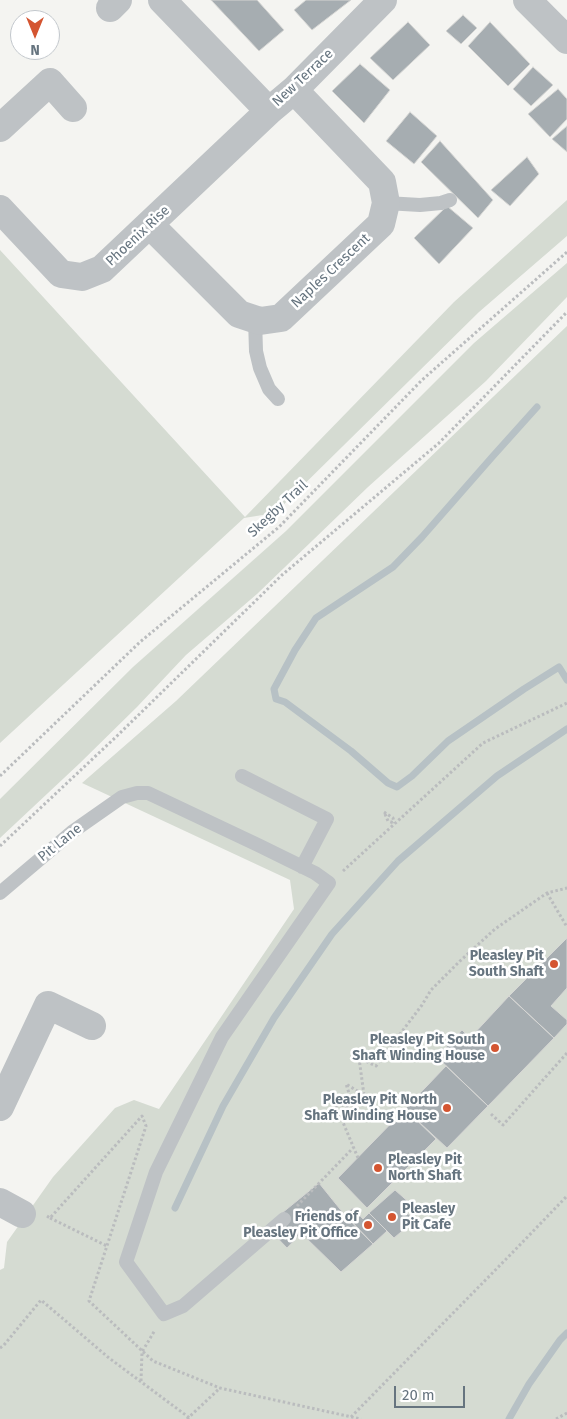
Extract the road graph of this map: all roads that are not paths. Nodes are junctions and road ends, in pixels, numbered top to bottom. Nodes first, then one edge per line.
1 (162, 0) edge
2 (384, 0) edge
3 (527, 0) edge
4 (567, 40) edge
5 (294, 90) junction
6 (73, 108) dead end
7 (268, 111) junction
8 (0, 128) edge
9 (450, 200) dead end
10 (386, 203) junction
11 (0, 208) edge
12 (150, 225) junction
13 (255, 319) junction
14 (278, 399) dead end
15 (242, 776) dead end
16 (302, 867) junction
17 (0, 893) edge
18 (92, 1026) dead end
19 (0, 1107) edge
20 (284, 1219) road end

1 - 7 street, New Terrace
2 - 5 street, New Terrace
3 - 4 street
5 - 7 street, New Terrace
5 - 10 street
6 - 8 street
7 - 12 street, Phoenix Rise
9 - 10 lane
10 - 13 street, Naples Crescent
11 - 12 street, Phoenix Rise
12 - 13 street, Naples Crescent
13 - 14 lane
15 - 16 lane
16 - 17 lane, Pit Lane
16 - 20 lane
18 - 19 street

